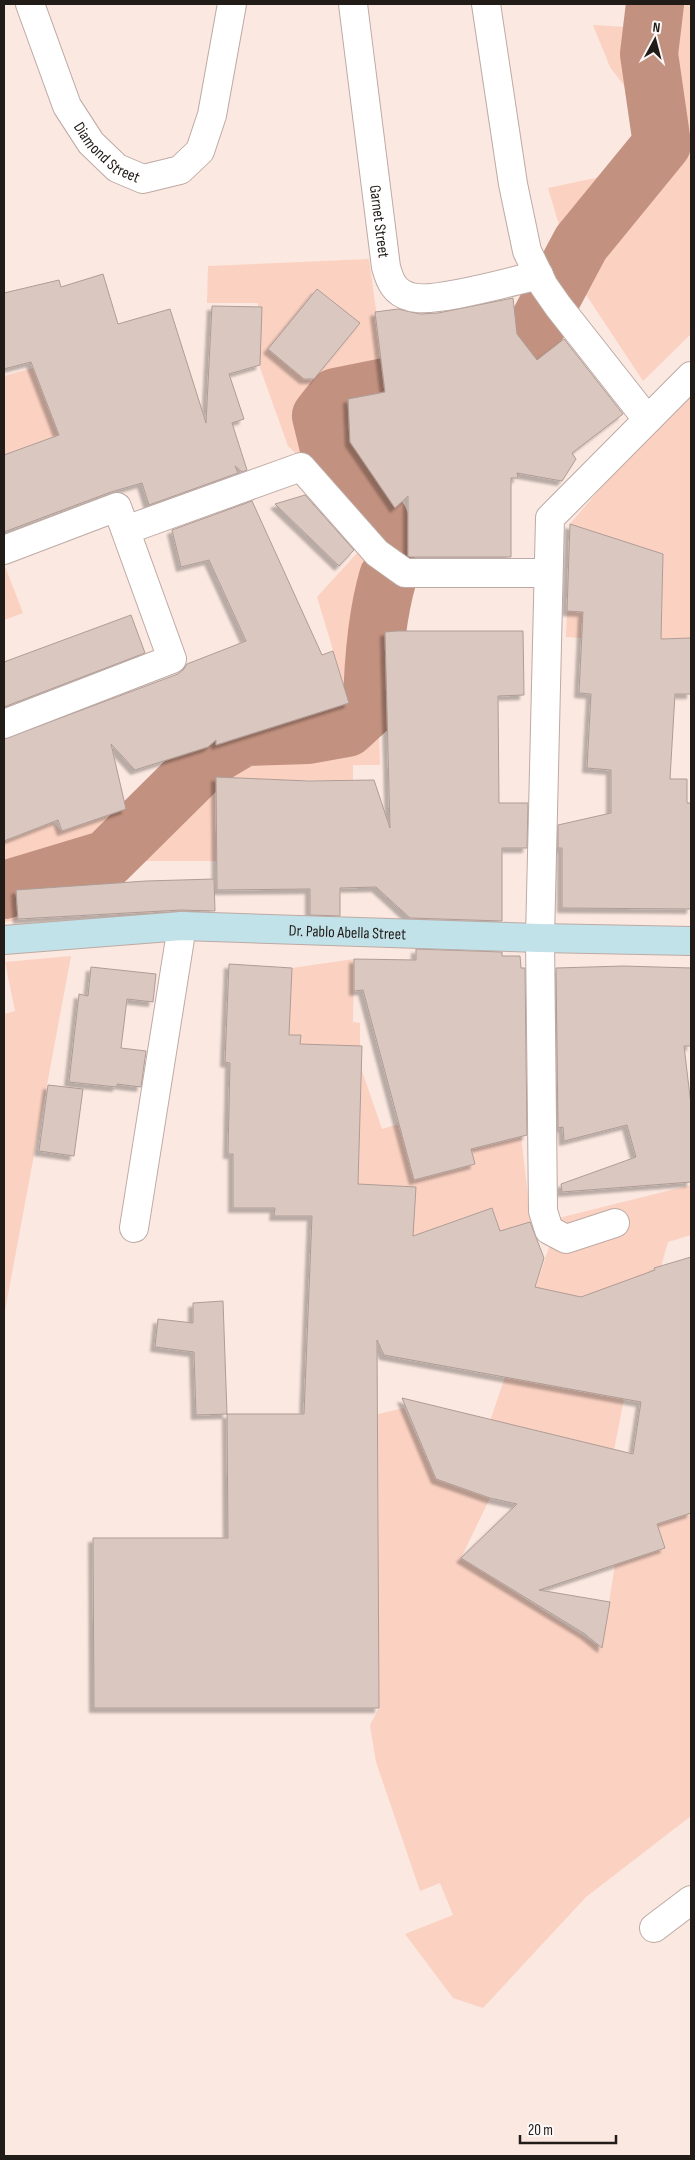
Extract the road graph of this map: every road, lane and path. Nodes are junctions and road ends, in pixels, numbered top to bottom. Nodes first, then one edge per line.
1 (30, 4) edge
2 (232, 4) edge
3 (353, 4) edge
4 (486, 4) edge
5 (547, 289) junction
6 (691, 376) edge
7 (647, 419) junction
8 (126, 530) junction
9 (4, 550) edge
10 (548, 573) junction
11 (4, 724) edge
12 (182, 926) junction
13 (540, 938) junction
14 (4, 940) edge
15 (691, 941) edge
16 (615, 1223) dead end
17 (134, 1228) dead end
18 (691, 1900) edge
19 (654, 1928) dead end

1 - 2 street, Diamond Street
3 - 5 street, Garnet Street
4 - 5 street
5 - 7 street
6 - 7 street
7 - 10 street
8 - 9 street
8 - 10 street
8 - 11 street
10 - 13 street
12 - 13 street, Dr. Pablo Abella Street
12 - 14 street, Dr. Pablo Abella Street
12 - 17 street
13 - 15 street, Dr. Pablo Abella Street
13 - 16 street
18 - 19 street

